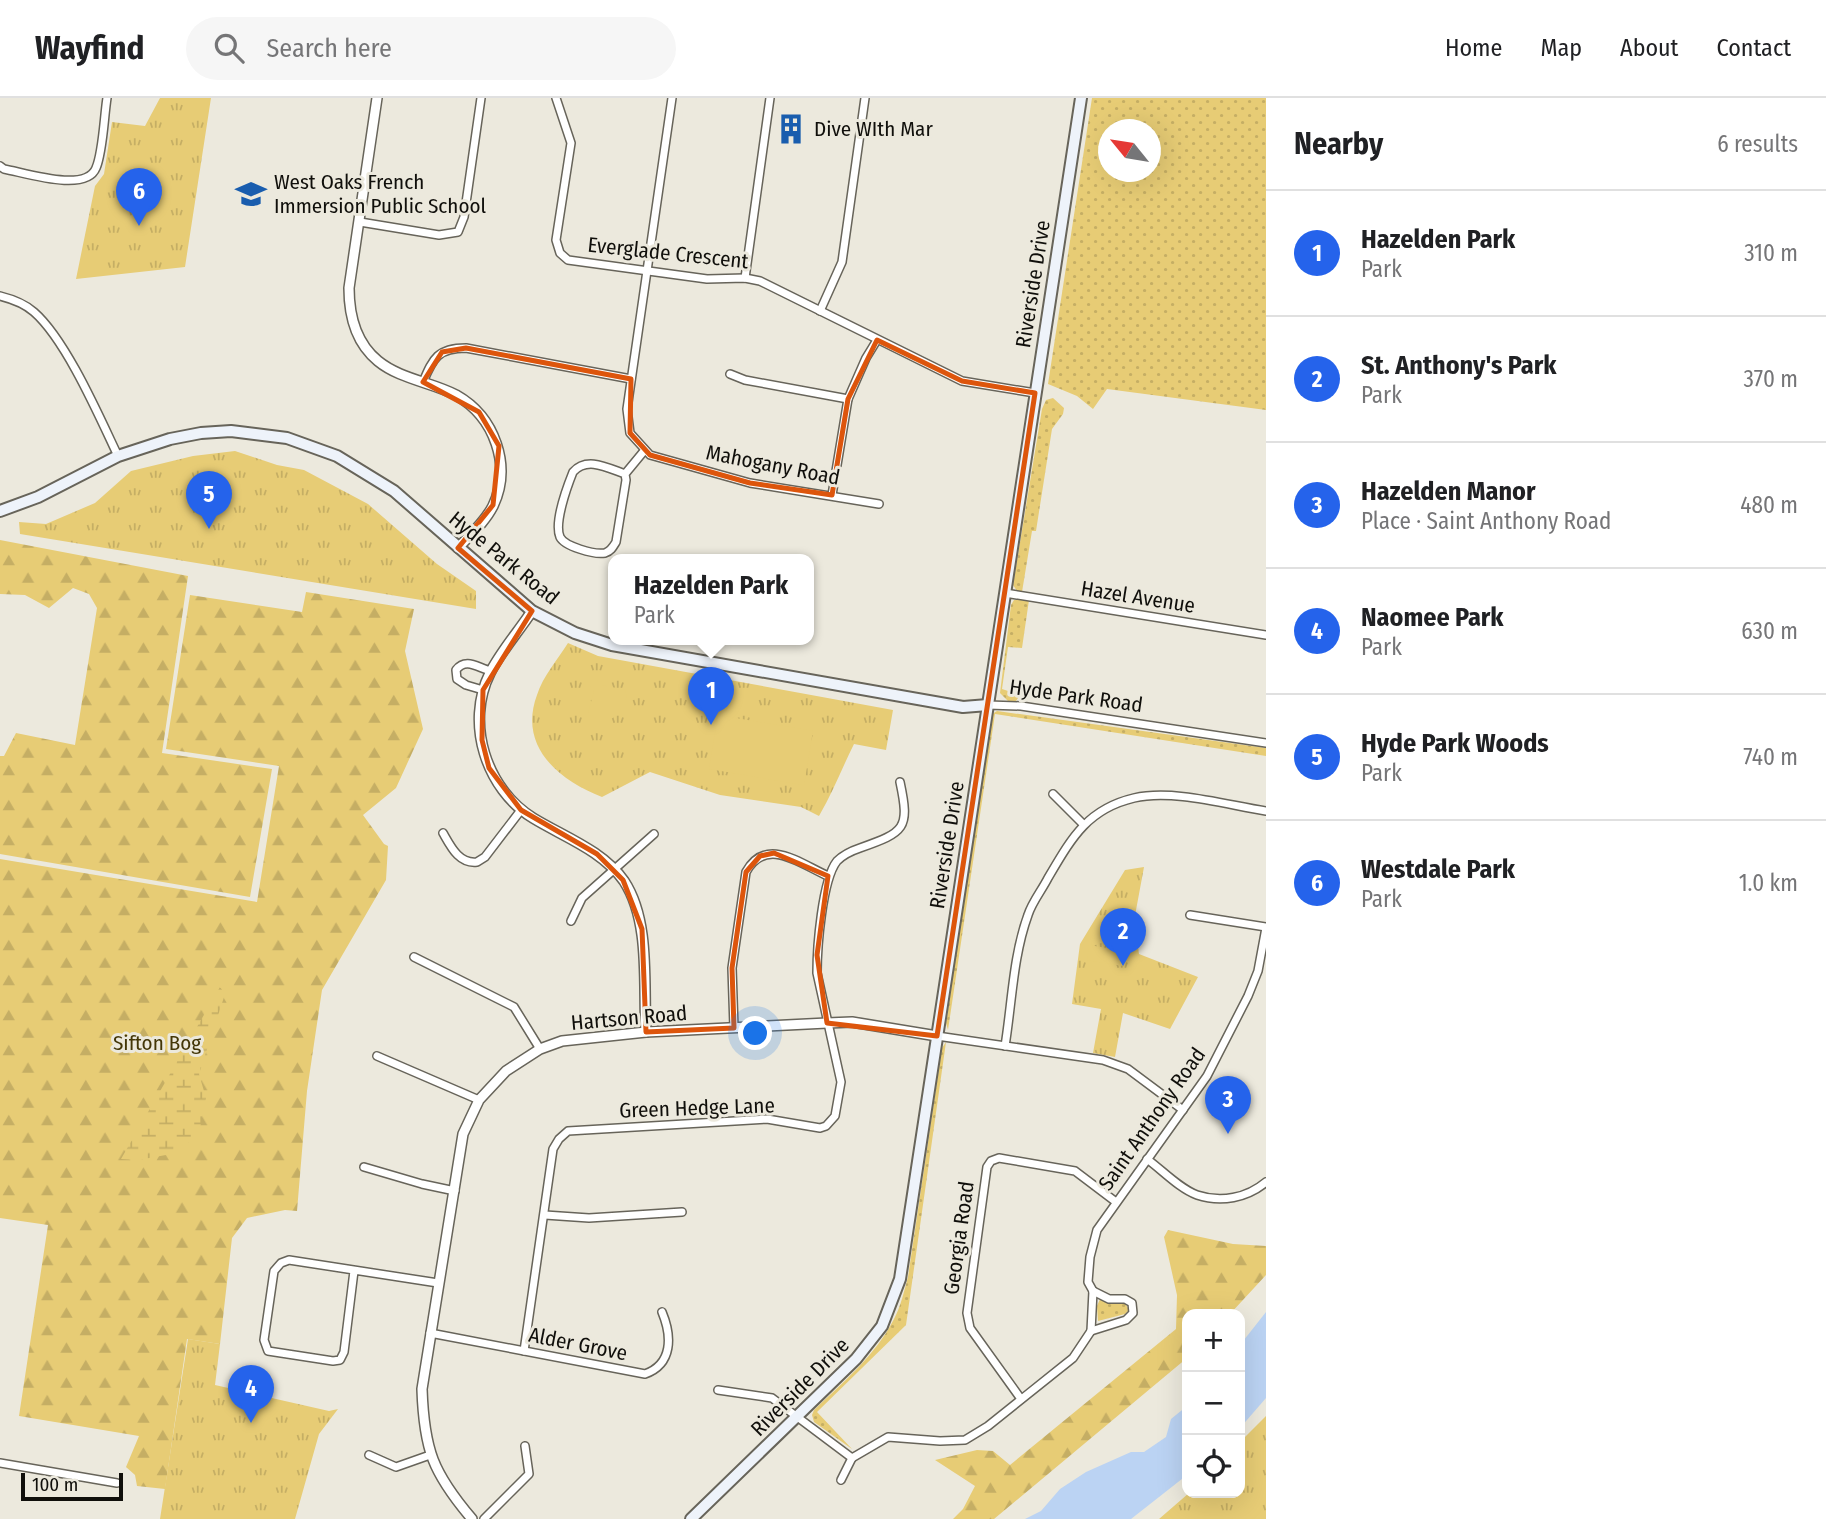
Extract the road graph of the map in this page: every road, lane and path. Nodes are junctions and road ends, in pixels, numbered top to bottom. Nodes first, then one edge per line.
1 (107, 98) edge
2 (377, 98) edge
3 (481, 98) edge
4 (556, 98) edge
5 (672, 98) edge
6 (770, 98) edge
7 (865, 98) edge
8 (1081, 98) edge
9 (0, 166) edge
10 (360, 222) junction
11 (647, 271) junction
12 (745, 278) junction
13 (0, 296) edge
14 (820, 311) junction
15 (877, 340) junction
16 (730, 374) dead end
17 (631, 379) junction
18 (423, 382) junction
19 (1035, 393) junction
20 (848, 399) junction
21 (645, 451) junction
22 (118, 456) junction
23 (625, 474) junction
24 (832, 495) junction
25 (879, 505) dead end
26 (0, 511) edge
27 (458, 548) junction
28 (1005, 593) junction
29 (532, 611) junction
30 (1266, 635) edge
31 (608, 644) edge
32 (612, 645) edge
33 (491, 671) junction
34 (484, 690) junction
35 (988, 705) junction
36 (1266, 744) edge
37 (900, 782) dead end
38 (1053, 794) dead end
39 (522, 810) junction
40 (1266, 811) edge
41 (1083, 824) junction
42 (443, 833) dead end
43 (654, 834) dead end
44 (612, 869) junction
45 (828, 876) junction
46 (1190, 915) dead end
47 (571, 921) dead end
48 (1266, 927) edge
49 (414, 957) dead end
50 (827, 1023) junction
51 (734, 1028) junction
52 (646, 1032) junction
53 (937, 1036) junction
54 (1006, 1046) junction
55 (540, 1049) junction
56 (377, 1056) dead end
57 (479, 1100) junction
58 (1183, 1110) junction
59 (1147, 1159) junction
60 (364, 1167) dead end
61 (1266, 1182) edge
62 (454, 1191) junction
63 (1116, 1202) junction
64 (682, 1212) dead end
65 (545, 1215) junction
66 (354, 1271) junction
67 (438, 1283) junction
68 (1093, 1291) junction
69 (662, 1312) dead end
70 (1091, 1331) junction
71 (430, 1333) junction
72 (524, 1352) junction
73 (718, 1390) dead end
74 (1021, 1399) junction
75 (798, 1417) junction
76 (525, 1446) dead end
77 (369, 1455) dead end
78 (430, 1455) junction
79 (852, 1458) junction
80 (0, 1463) edge
81 (841, 1480) dead end
82 (117, 1483) dead end
83 (472, 1519) edge
84 (484, 1519) edge
85 (691, 1519) edge

1 - 9 street
2 - 10 street
3 - 10 street
4 - 11 street, Everglade Crescent
5 - 11 street
6 - 12 street
7 - 14 street
8 - 19 main road, Riverside Drive
10 - 18 street
11 - 12 street, Everglade Crescent
11 - 17 street
12 - 14 street, Everglade Crescent
13 - 22 street
14 - 15 street, Everglade Crescent
15 - 19 street, Everglade Crescent
15 - 20 street
16 - 20 street
17 - 18 street
17 - 21 street
18 - 27 street
19 - 28 main road, Riverside Drive
20 - 24 street
21 - 23 street
21 - 24 street, Mahogany Road
22 - 26 main road, Hyde Park Road
22 - 27 main road, Hyde Park Road
23 - 23 street
24 - 25 street, Mahogany Road
27 - 29 main road, Hyde Park Road
28 - 30 street, Hazel Avenue
28 - 35 main road, Riverside Drive
29 - 31 main road, Hyde Park Road
29 - 33 street
32 - 35 main road, Hyde Park Road
33 - 34 street
33 - 34 street
34 - 39 street
35 - 36 street, Hyde Park Road
35 - 53 main road, Riverside Drive
37 - 45 street
38 - 41 street
39 - 42 street
39 - 44 street
40 - 41 street
41 - 54 street
43 - 44 street
44 - 47 street
44 - 52 street
45 - 50 street, Green Hedge Lane
45 - 51 street
46 - 48 street
48 - 58 street, Saint Anthony Road
49 - 55 street
50 - 51 street, Hartson Road
50 - 53 street, Hartson Road
50 - 65 street, Green Hedge Lane
51 - 52 street, Hartson Road
52 - 55 street, Hartson Road
53 - 54 street, Hartson Road
53 - 75 main road, Riverside Drive
54 - 58 street, Hartson Road
55 - 57 street, Hartson Road
56 - 57 street
57 - 62 street, Hartson Road
58 - 59 street, Saint Anthony Road
59 - 61 street
59 - 63 street, Saint Anthony Road
60 - 62 street
62 - 67 street, Hartson Road
63 - 68 street, Saint Anthony Road
63 - 74 street, Georgia Road
64 - 65 street
65 - 72 street, Green Hedge Lane
66 - 66 street
66 - 67 street
67 - 71 street, Hartson Road
68 - 70 street, Saint Anthony Road
68 - 70 street
69 - 72 street, Alder Grove
70 - 74 street
71 - 72 street, Alder Grove
71 - 78 street, Hartson Road
73 - 75 street
74 - 79 street
75 - 79 street
75 - 85 main road, Riverside Drive
76 - 84 street
77 - 78 street
78 - 83 street, Hartson Road
79 - 81 street
80 - 82 street

